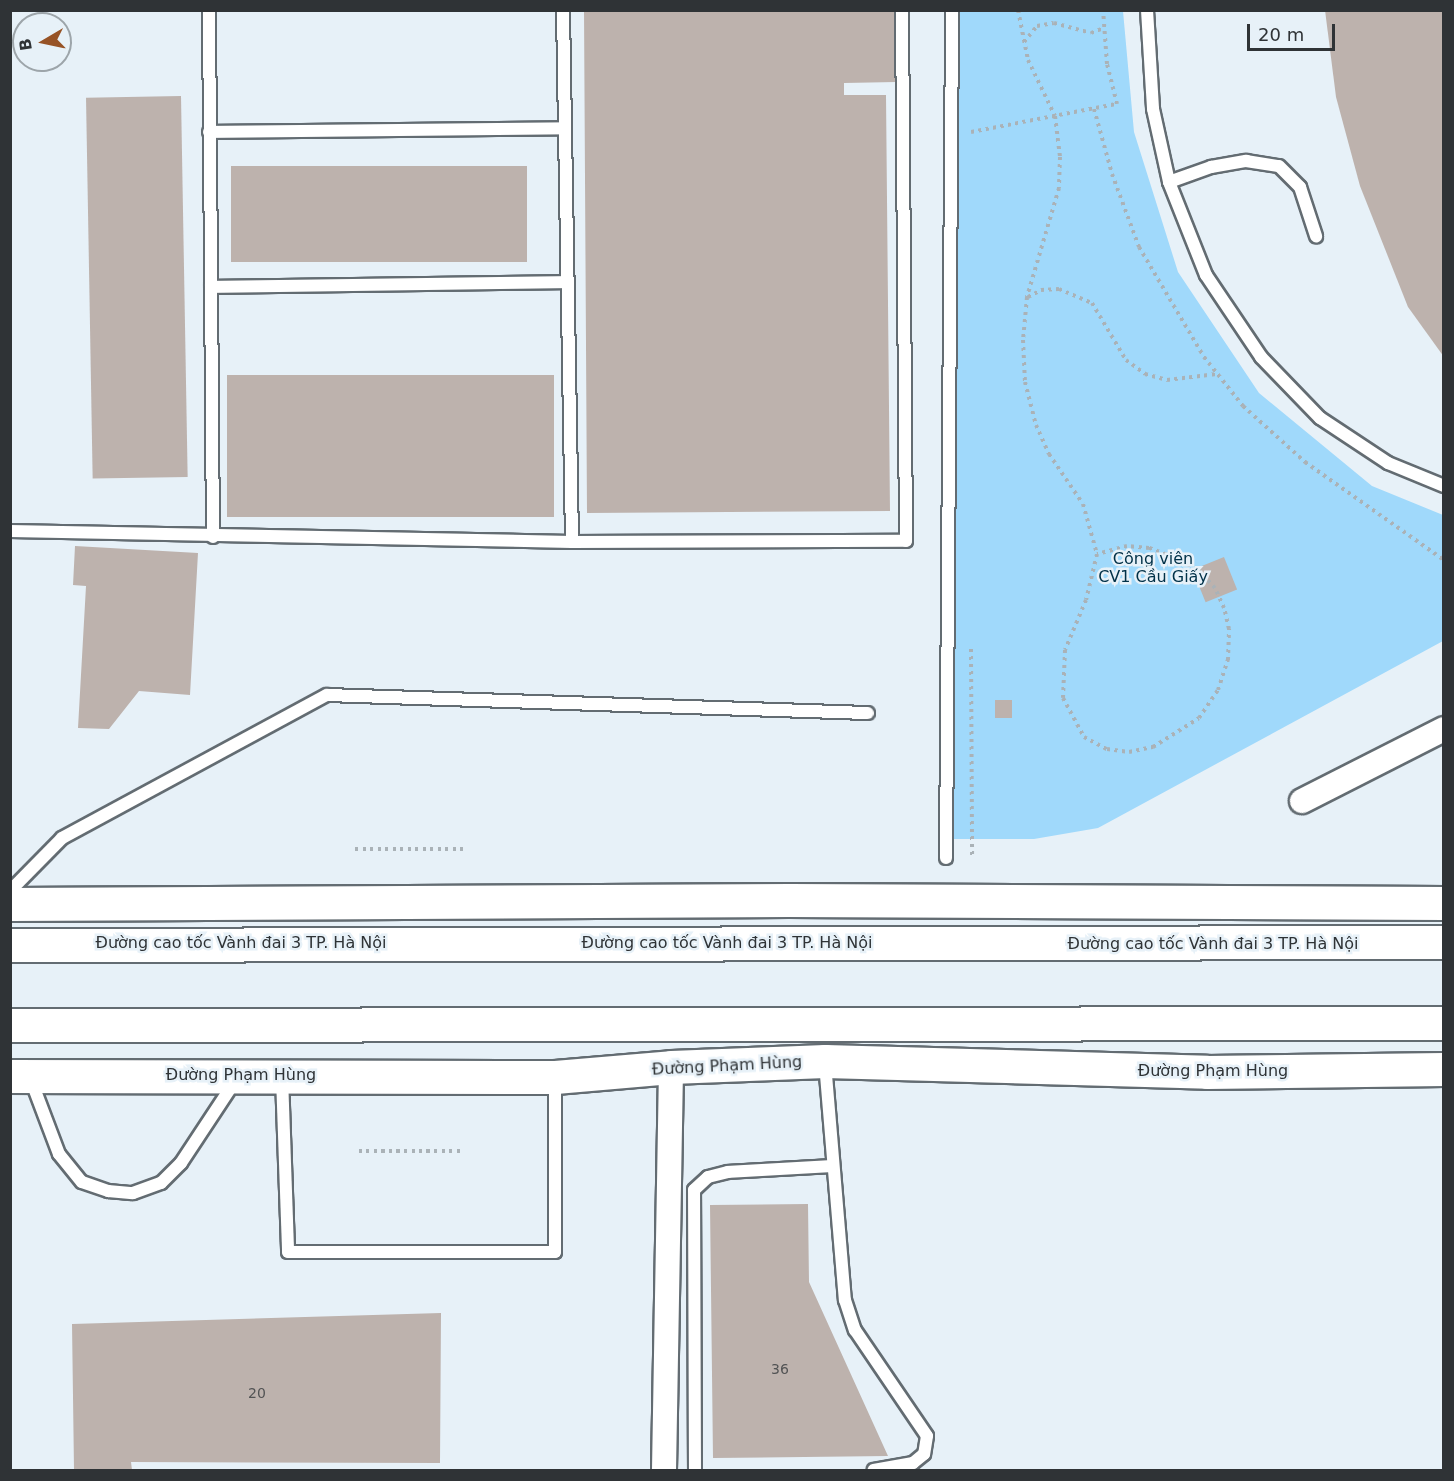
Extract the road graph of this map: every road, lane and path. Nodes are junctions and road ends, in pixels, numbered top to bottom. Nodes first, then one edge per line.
1 (209, 10) edge
2 (563, 10) edge
3 (902, 10) edge
4 (952, 10) edge
5 (1018, 10) edge
6 (1103, 10) edge
7 (1147, 10) edge
8 (1104, 28) junction
9 (1024, 43) junction
10 (1055, 116) junction
11 (566, 128) junction
12 (209, 132) junction
13 (970, 132) dead end
14 (1169, 182) junction
15 (1316, 236) dead end
16 (568, 282) junction
17 (211, 287) junction
18 (1027, 297) junction
19 (1217, 374) dead end
20 (1443, 486) edge
21 (10, 531) edge
22 (213, 537) junction
23 (572, 542) junction
24 (1097, 554) junction
25 (868, 713) dead end
26 (1443, 729) edge
27 (1302, 801) dead end
28 (355, 849) dead end
29 (463, 849) dead end
30 (946, 858) dead end
31 (10, 891) edge
32 (1443, 903) edge
33 (10, 904) edge
34 (1443, 942) edge
35 (10, 945) edge
36 (1443, 1023) edge
37 (10, 1025) edge
38 (825, 1061) junction
39 (671, 1067) junction
40 (1443, 1069) edge
41 (240, 1075) junction
42 (282, 1075) junction
43 (20, 1076) edge
44 (555, 1077) junction
45 (358, 1151) dead end
46 (464, 1151) dead end
47 (831, 1166) junction
48 (664, 1470) edge
49 (695, 1470) edge
50 (874, 1470) edge

1 - 12 lane
2 - 11 lane
3 - 23 lane
4 - 30 lane
5 - 9 path
6 - 8 path
7 - 14 lane
8 - 9 path
8 - 10 path
9 - 10 path
10 - 13 path
10 - 18 path
11 - 12 lane
11 - 16 lane
12 - 17 lane
14 - 15 lane
14 - 20 lane
16 - 17 lane
16 - 23 lane
17 - 22 lane
18 - 19 path
18 - 24 path
21 - 22 lane
22 - 23 lane
24 - 24 path
25 - 31 lane
26 - 27 street
28 - 29 path
32 - 33 main road
34 - 35 main road, Đường cao tốc Vành đai 3 TP. Hà Nội, bridge
36 - 37 main road, bridge
38 - 39 main road, Đường Phạm Hùng
38 - 40 main road, Đường Phạm Hùng
38 - 47 lane
39 - 44 main road, Đường Phạm Hùng
39 - 48 street
41 - 42 main road, Đường Phạm Hùng
41 - 43 main road, Đường Phạm Hùng
41 - 43 lane
42 - 44 main road, Đường Phạm Hùng
42 - 44 lane
45 - 46 path
47 - 49 lane
47 - 50 lane

